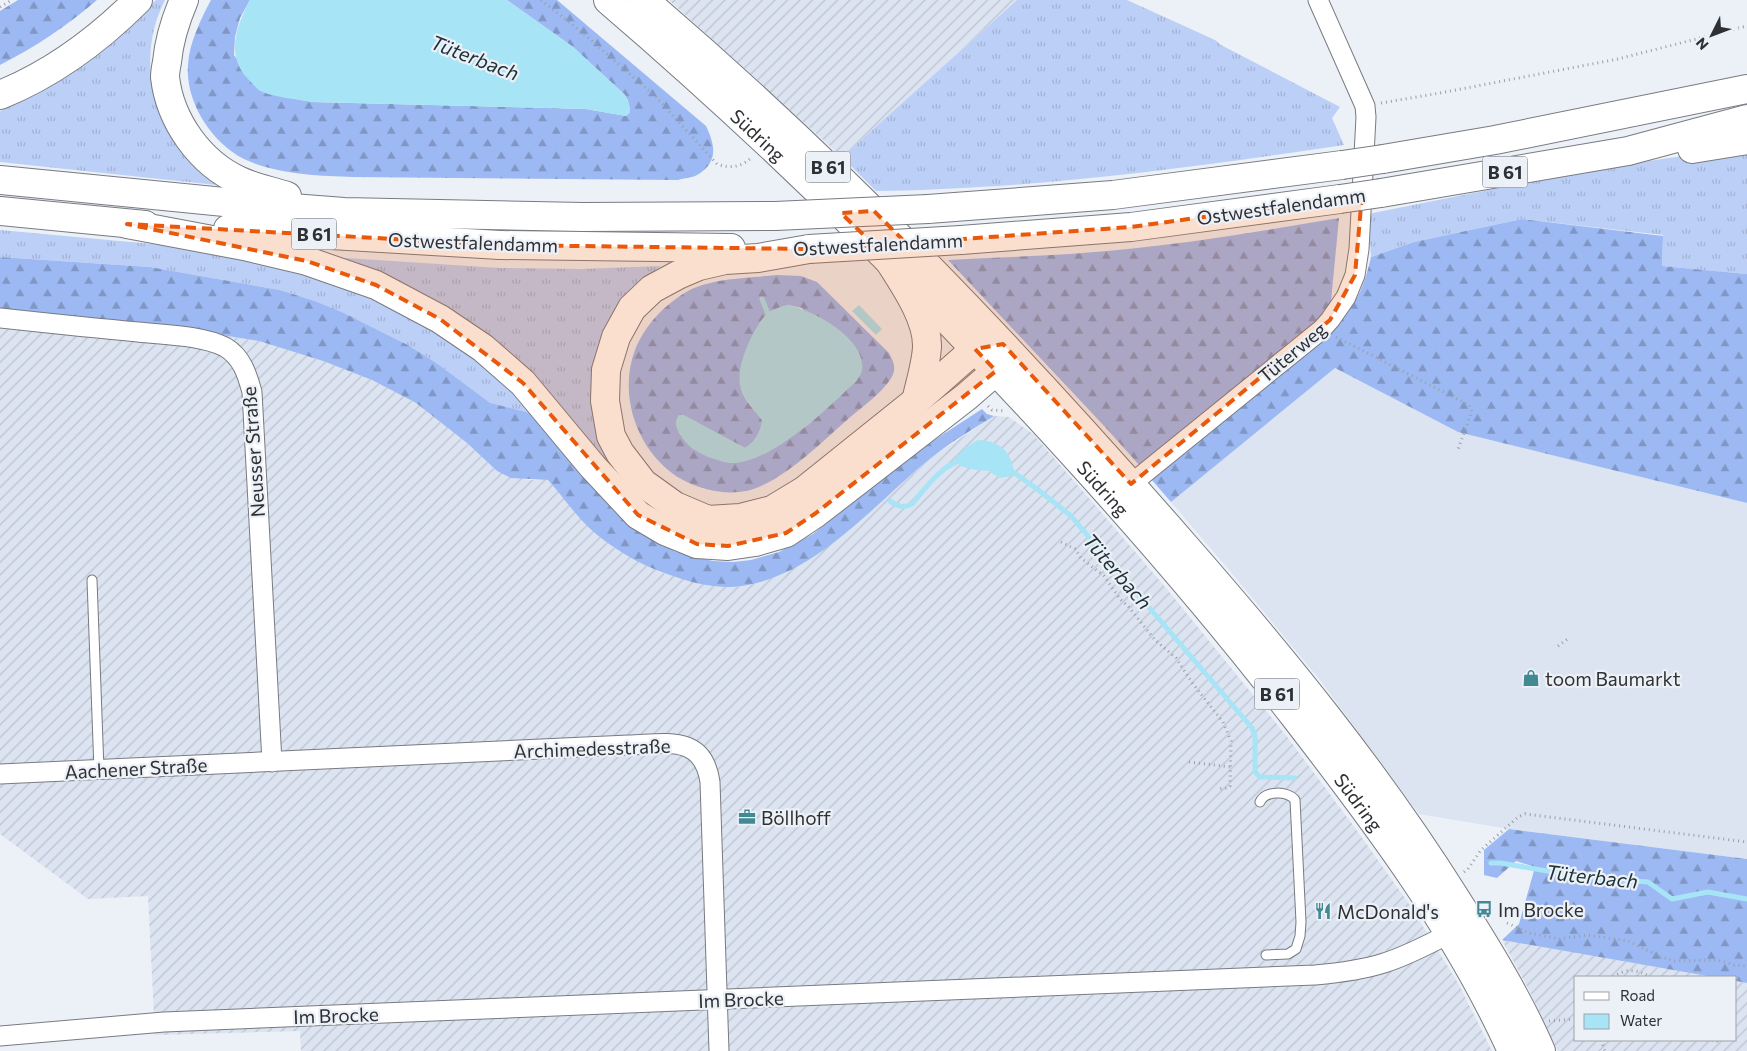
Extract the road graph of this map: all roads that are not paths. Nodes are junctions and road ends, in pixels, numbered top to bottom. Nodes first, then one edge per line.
1 (138, 0) edge
2 (184, 0) edge
3 (608, 0) edge
4 (644, 0) edge
5 (1318, 0) edge
6 (1747, 77) edge
7 (1747, 89) edge
8 (0, 95) edge
9 (1618, 114) junction
10 (1747, 119) edge
11 (1747, 140) edge
12 (1628, 151) junction
13 (0, 180) edge
14 (0, 211) edge
15 (344, 212) junction
16 (127, 224) junction
17 (809, 249) junction
18 (888, 259) junction
19 (0, 318) edge
20 (1003, 344) junction
21 (975, 349) junction
22 (996, 372) junction
23 (916, 401) junction
24 (1131, 484) junction
25 (92, 580) dead end
26 (272, 762) junction
27 (100, 770) junction
28 (0, 774) edge
29 (1260, 802) dead end
30 (1460, 928) junction
31 (1266, 955) dead end
32 (717, 1000) junction
33 (0, 1036) edge
34 (719, 1051) edge
35 (1512, 1051) edge
36 (1541, 1051) edge

1 - 8 main road
2 - 15 main road
3 - 18 main road, Südring
4 - 20 main road, Südring / B 61
5 - 24 street, Tüterweg
6 - 9 main road
7 - 9 main road, Ostwestfalendamm / B 61
9 - 15 main road, Ostwestfalendamm / B 61, bridge
10 - 12 main road, Ostwestfalendamm / B 61
11 - 12 main road
12 - 17 main road, Ostwestfalendamm / B 61, bridge
13 - 15 main road, Ostwestfalendamm / B 61
14 - 16 main road, Ostwestfalendamm / B 61
16 - 17 main road, Ostwestfalendamm / B 61
16 - 22 main road, B 61
17 - 23 main road
18 - 21 main road, Südring
18 - 23 main road
19 - 26 street, Neusser Straße
20 - 21 main road
20 - 22 main road
20 - 24 main road, Südring / B 61
21 - 22 main road, Südring
21 - 23 main road
22 - 30 main road, Südring / B 61
24 - 30 main road, Südring / B 61
25 - 27 lane
26 - 27 street, Aachener Straße
26 - 32 street, Archimedesstraße
27 - 28 street, Aachener Straße
29 - 31 lane
30 - 32 street, Im Brocke
30 - 35 main road, Südring / B 61
30 - 36 main road, Südring / B 61
32 - 33 street, Im Brocke
32 - 34 street, Archimedesstraße

